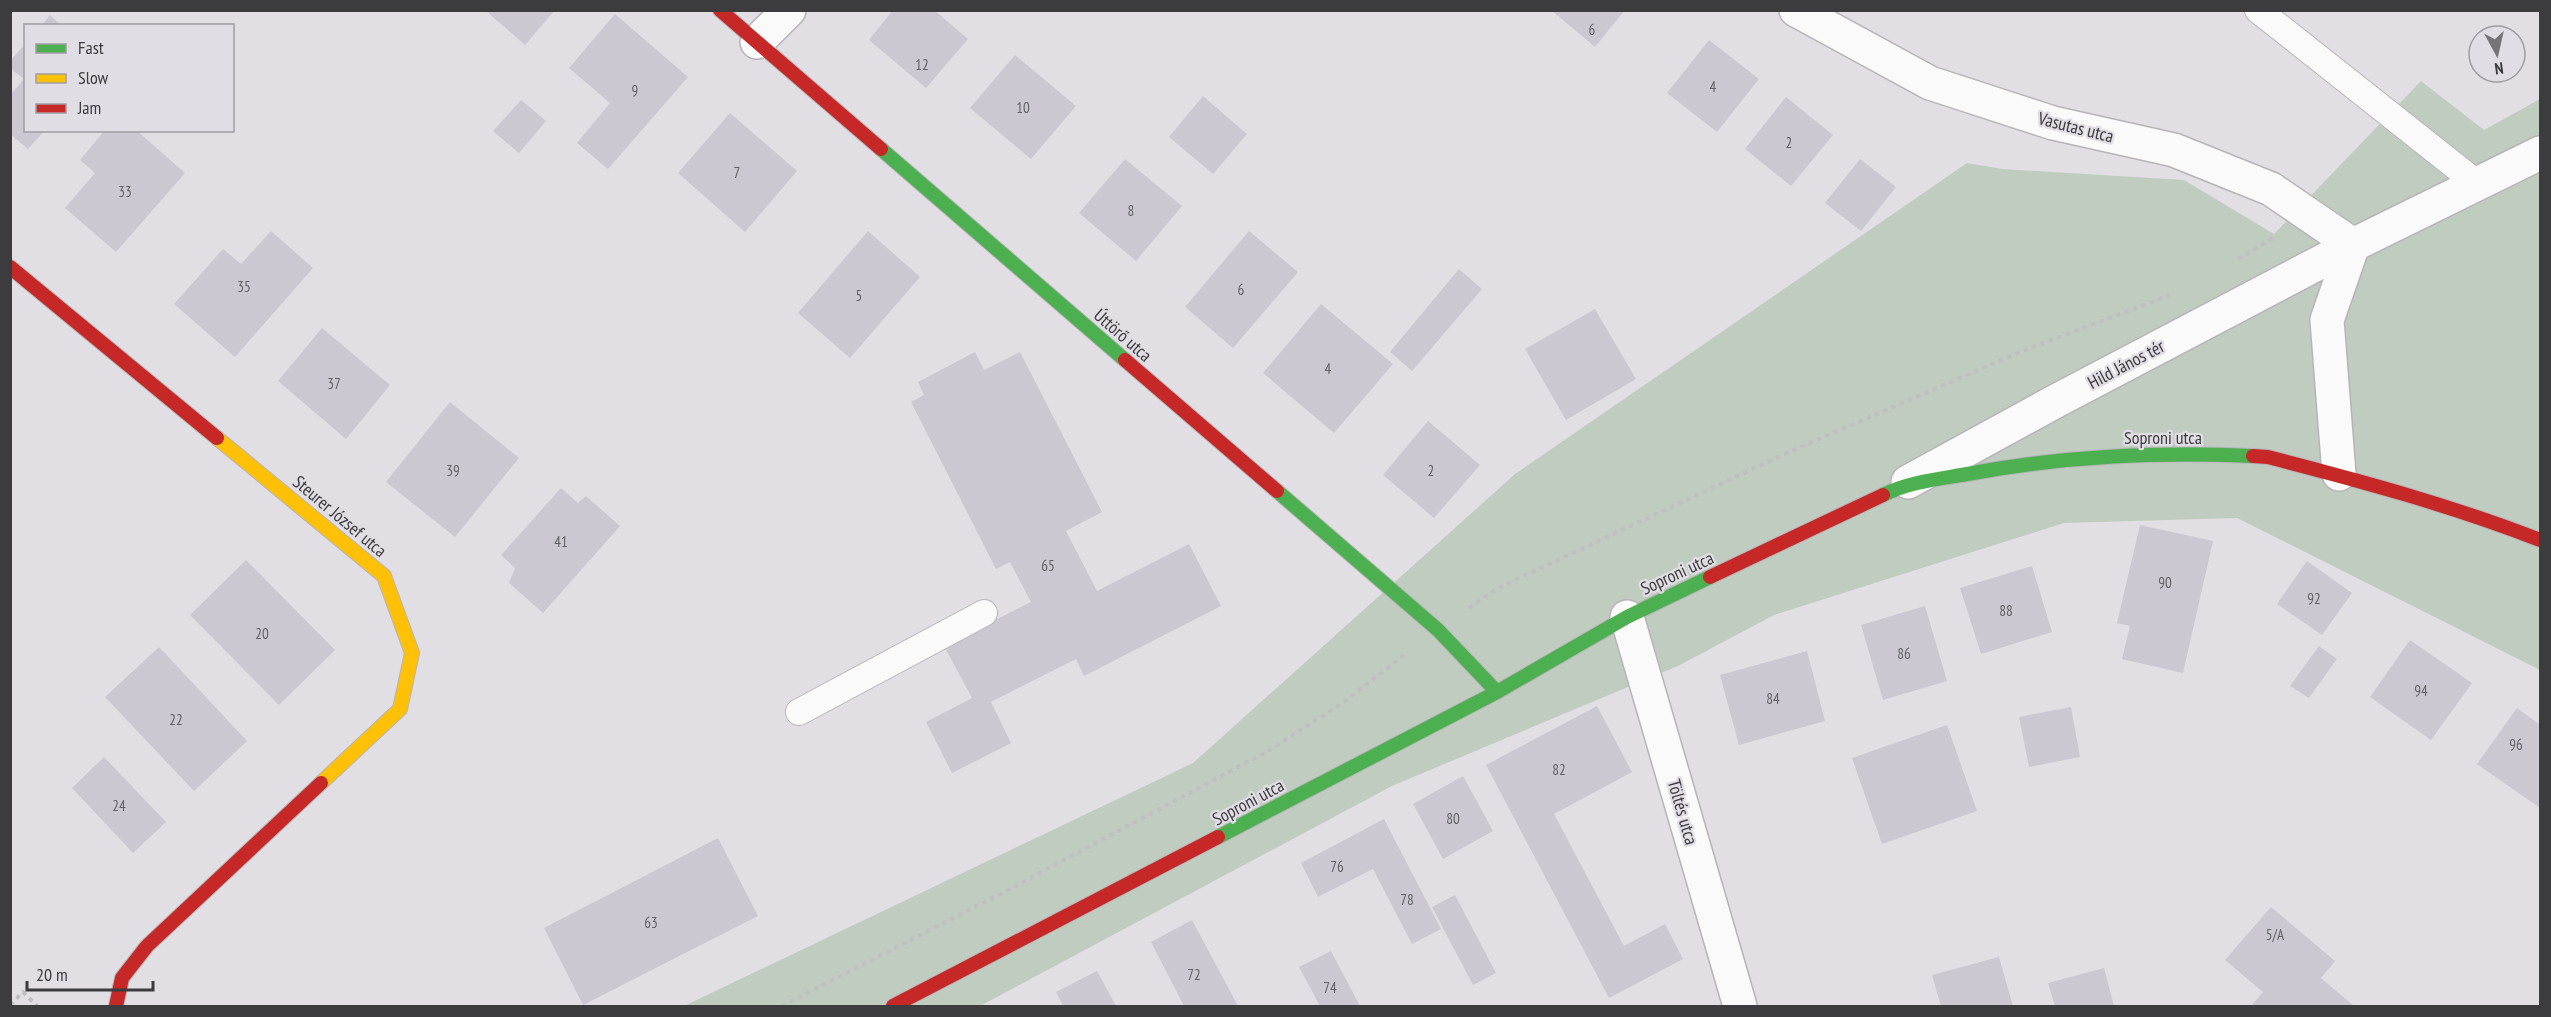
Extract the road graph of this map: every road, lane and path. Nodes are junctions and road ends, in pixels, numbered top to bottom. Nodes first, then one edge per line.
1 (720, 10) edge
2 (789, 10) edge
3 (1796, 10) edge
4 (2258, 10) edge
5 (758, 42) junction
6 (2541, 153) edge
7 (2479, 185) junction
8 (2312, 217) junction
9 (2353, 245) junction
10 (2233, 262) dead end
11 (10, 267) edge
12 (2172, 294) dead end
13 (2339, 474) junction
14 (1901, 486) junction
15 (2541, 540) edge
16 (984, 613) dead end
17 (1627, 617) junction
18 (1438, 630) junction
19 (1497, 692) junction
20 (799, 712) dead end
21 (10, 1005) edge
22 (37, 1006) edge
23 (116, 1006) edge
24 (782, 1006) edge
25 (893, 1006) edge
26 (1740, 1006) edge

1 - 5 street, Úttörő utca
2 - 5 street
3 - 8 street, Vasutas utca
4 - 7 lane
5 - 18 street, Úttörő utca
6 - 7 street, Hild János tér
7 - 9 street, Hild János tér
8 - 9 street, Vasutas utca
8 - 10 path
9 - 13 street
9 - 14 street, Hild János tér
11 - 23 street, Steurer József utca
12 - 18 path
13 - 14 street, Soproni utca
13 - 15 street, Soproni utca
14 - 17 street, Soproni utca
16 - 20 lane
17 - 19 street, Soproni utca
17 - 26 street, Töltés utca
18 - 19 street, Úttörő utca
18 - 24 path
19 - 25 street, Soproni utca
21 - 22 path

